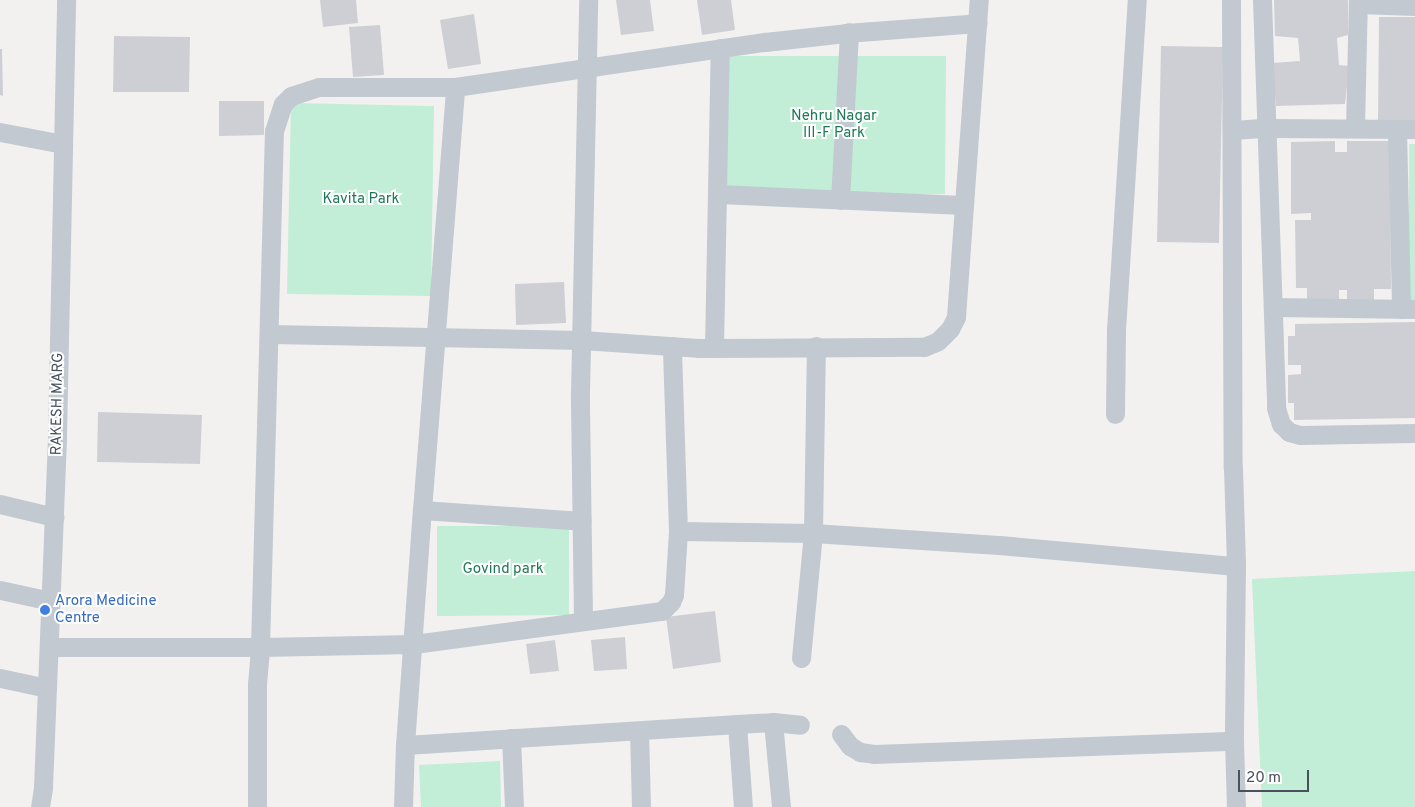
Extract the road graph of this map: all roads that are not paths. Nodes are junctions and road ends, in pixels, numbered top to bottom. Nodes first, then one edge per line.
1 (66, 0) edge
2 (588, 0) edge
3 (979, 0) edge
4 (1137, 0) edge
5 (1231, 0) edge
6 (1262, 0) edge
7 (1358, 2) edge
8 (1415, 6) edge
9 (978, 23) junction
10 (849, 32) junction
11 (720, 48) junction
12 (586, 67) junction
13 (455, 87) junction
14 (1266, 128) junction
15 (1355, 128) junction
16 (1406, 129) edge
17 (1233, 130) junction
18 (0, 132) edge
19 (63, 144) junction
20 (719, 194) junction
21 (840, 200) junction
22 (963, 205) junction
23 (1274, 307) junction
24 (1408, 309) edge
25 (269, 334) junction
26 (435, 338) junction
27 (582, 340) junction
28 (672, 346) junction
29 (816, 346) junction
30 (714, 348) junction
31 (1115, 414) dead end
32 (1415, 433) edge
33 (0, 504) edge
34 (422, 510) junction
35 (54, 517) junction
36 (582, 521) junction
37 (678, 531) junction
38 (813, 533) junction
39 (1236, 566) junction
40 (0, 590) edge
41 (51, 601) junction
42 (583, 620) junction
43 (414, 644) junction
44 (49, 647) junction
45 (260, 647) junction
46 (801, 658) dead end
47 (0, 678) edge
48 (47, 688) junction
49 (773, 722) junction
50 (737, 724) junction
51 (800, 725) dead end
52 (639, 730) junction
53 (841, 734) dead end
54 (510, 738) junction
55 (1234, 741) junction
56 (405, 745) junction
57 (40, 807) edge
58 (257, 807) edge
59 (404, 807) edge
60 (514, 807) edge
61 (641, 807) edge
62 (743, 807) edge
63 (781, 807) edge
64 (1236, 807) edge

1 - 19 street, RAKESH MARG
2 - 12 street
3 - 9 street
4 - 31 street
5 - 17 street
6 - 14 street
7 - 8 street
7 - 15 street
9 - 10 street
9 - 22 street
10 - 11 street
10 - 21 street
11 - 12 street
11 - 20 street
12 - 13 street
12 - 27 street
13 - 25 street
13 - 26 street
14 - 15 street
14 - 17 street
14 - 23 street
15 - 16 street
16 - 24 street
17 - 39 street
18 - 19 street
19 - 35 street, RAKESH MARG
20 - 21 street
20 - 30 street
21 - 22 street
22 - 29 street
23 - 24 street
23 - 32 street
25 - 26 street
25 - 45 street
26 - 27 street
26 - 34 street
27 - 28 street
27 - 36 street
28 - 30 street
28 - 37 street
29 - 30 street
29 - 38 street
33 - 35 street
34 - 36 street
34 - 43 street
35 - 41 street, RAKESH MARG
36 - 42 street
37 - 38 street
37 - 42 street
38 - 39 street
38 - 46 street
39 - 55 street
40 - 41 street
41 - 44 street, RAKESH MARG
42 - 43 street
43 - 45 street
43 - 56 street
44 - 45 street
44 - 48 street, RAKESH MARG
45 - 58 street
47 - 48 street
48 - 57 street, RAKESH MARG
49 - 50 street
49 - 51 street
49 - 63 street
50 - 52 street
50 - 62 street
52 - 54 street
52 - 61 street
53 - 55 street
54 - 56 street
54 - 60 street
55 - 64 street
56 - 59 street

